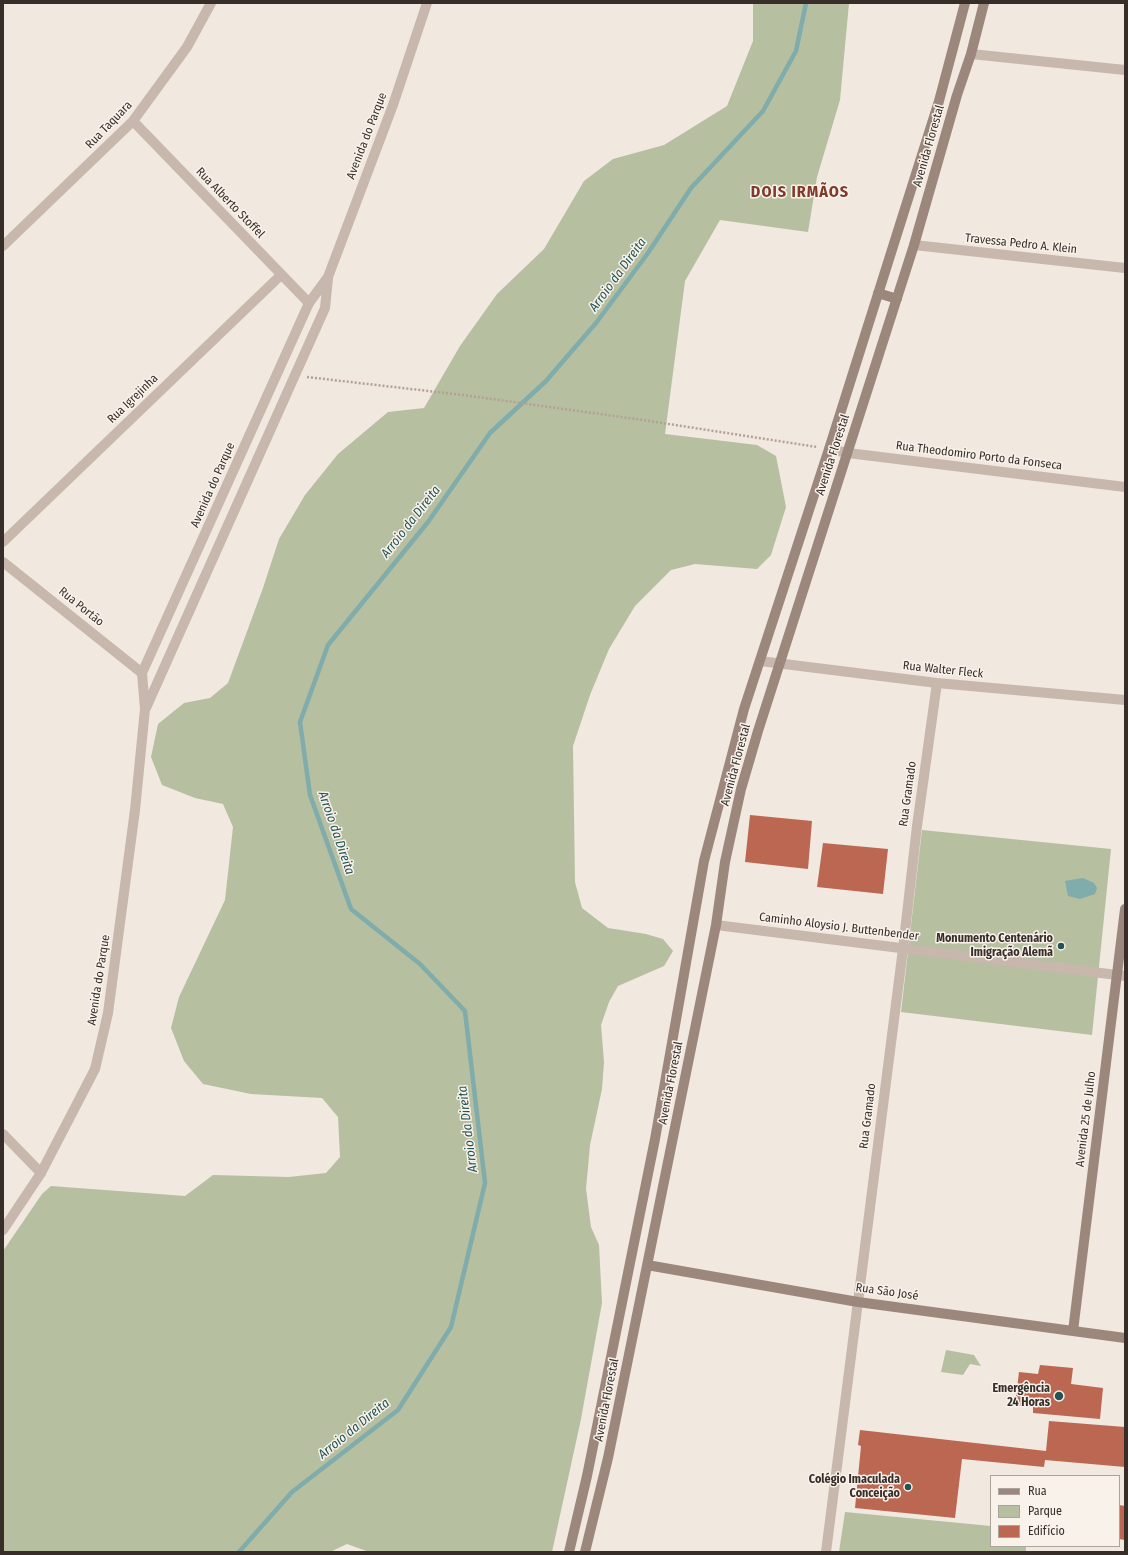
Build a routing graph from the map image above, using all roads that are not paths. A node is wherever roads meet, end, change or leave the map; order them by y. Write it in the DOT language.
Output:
graph roads {
  1 [pos="211,3"];
  2 [pos="427,3"];
  3 [pos="965,3"];
  4 [pos="984,3"];
  5 [pos="971,54"];
  6 [pos="1125,70"];
  7 [pos="133,122"];
  8 [pos="914,245"];
  9 [pos="3,246"];
  10 [pos="1125,268"];
  11 [pos="281,275"];
  12 [pos="328,277"];
  13 [pos="878,294"];
  14 [pos="897,299"];
  15 [pos="309,303"];
  16 [pos="829,450"];
  17 [pos="848,453"];
  18 [pos="1125,487"];
  19 [pos="3,542"];
  20 [pos="3,562"];
  21 [pos="760,661"];
  22 [pos="780,664"];
  23 [pos="142,673"];
  24 [pos="937,683"];
  25 [pos="1125,700"];
  26 [pos="145,709"];
  27 [pos="1125,909"];
  28 [pos="716,925"];
  29 [pos="903,949"];
  30 [pos="1121,976"];
  31 [pos="3,1134"];
  32 [pos="41,1173"];
  33 [pos="3,1230"];
  34 [pos="647,1265"];
  35 [pos="858,1302"];
  36 [pos="1073,1331"];
  37 [pos="1125,1338"];
  38 [pos="568,1552"];
  39 [pos="585,1552"];
  40 [pos="826,1552"];
  1 -- 7 [label="street, Rua Taquara"];
  2 -- 12 [label="street, Avenida do Parque"];
  3 -- 13 [label="main road, Avenida Florestal"];
  4 -- 5 [label="main road, Avenida Florestal"];
  5 -- 6 [label="street"];
  5 -- 8 [label="main road, Avenida Florestal"];
  7 -- 9 [label="street, Rua Taquara"];
  7 -- 11 [label="street, Rua Alberto Stoffel"];
  8 -- 10 [label="street, Travessa Pedro A. Klein"];
  8 -- 14 [label="main road, Avenida Florestal"];
  11 -- 15 [label="street, Rua Alberto Stoffel"];
  11 -- 19 [label="street, Rua Igrejinha"];
  12 -- 15 [label="street, Avenida do Parque"];
  12 -- 26 [label="street, Avenida do Parque"];
  13 -- 14 [label="main road"];
  13 -- 16 [label="main road, Avenida Florestal"];
  14 -- 17 [label="main road, Avenida Florestal"];
  15 -- 23 [label="street, Avenida do Parque"];
  16 -- 17 [label="street, Rua Theodomiro Porto da Fonseca"];
  16 -- 21 [label="main road, Avenida Florestal"];
  17 -- 18 [label="street, Rua Theodomiro Porto da Fonseca"];
  17 -- 22 [label="main road, Avenida Florestal"];
  20 -- 23 [label="street, Rua Portão"];
  21 -- 22 [label="street, Rua Walter Fleck"];
  21 -- 38 [label="main road, Avenida Florestal"];
  22 -- 24 [label="street, Rua Walter Fleck"];
  22 -- 28 [label="main road, Avenida Florestal"];
  23 -- 26 [label="street, Avenida do Parque"];
  24 -- 25 [label="street, Rua Walter Fleck"];
  24 -- 29 [label="street, Rua Gramado"];
  26 -- 32 [label="street, Avenida do Parque"];
  27 -- 30 [label="main road, Avenida 25 de Julho"];
  28 -- 29 [label="street, Caminho Aloysio J. Buttenbender"];
  28 -- 34 [label="main road, Avenida Florestal"];
  29 -- 30 [label="street, Caminho Aloysio J. Buttenbender"];
  29 -- 35 [label="street, Rua Gramado"];
  30 -- 36 [label="main road, Avenida 25 de Julho"];
  31 -- 32 [label="street"];
  32 -- 33 [label="street, Avenida do Parque"];
  34 -- 35 [label="main road, Rua São José"];
  34 -- 39 [label="main road, Avenida Florestal"];
  35 -- 36 [label="main road, Rua São José"];
  35 -- 40 [label="street, Rua Gramado"];
  36 -- 37 [label="main road, Rua São José"];
}
